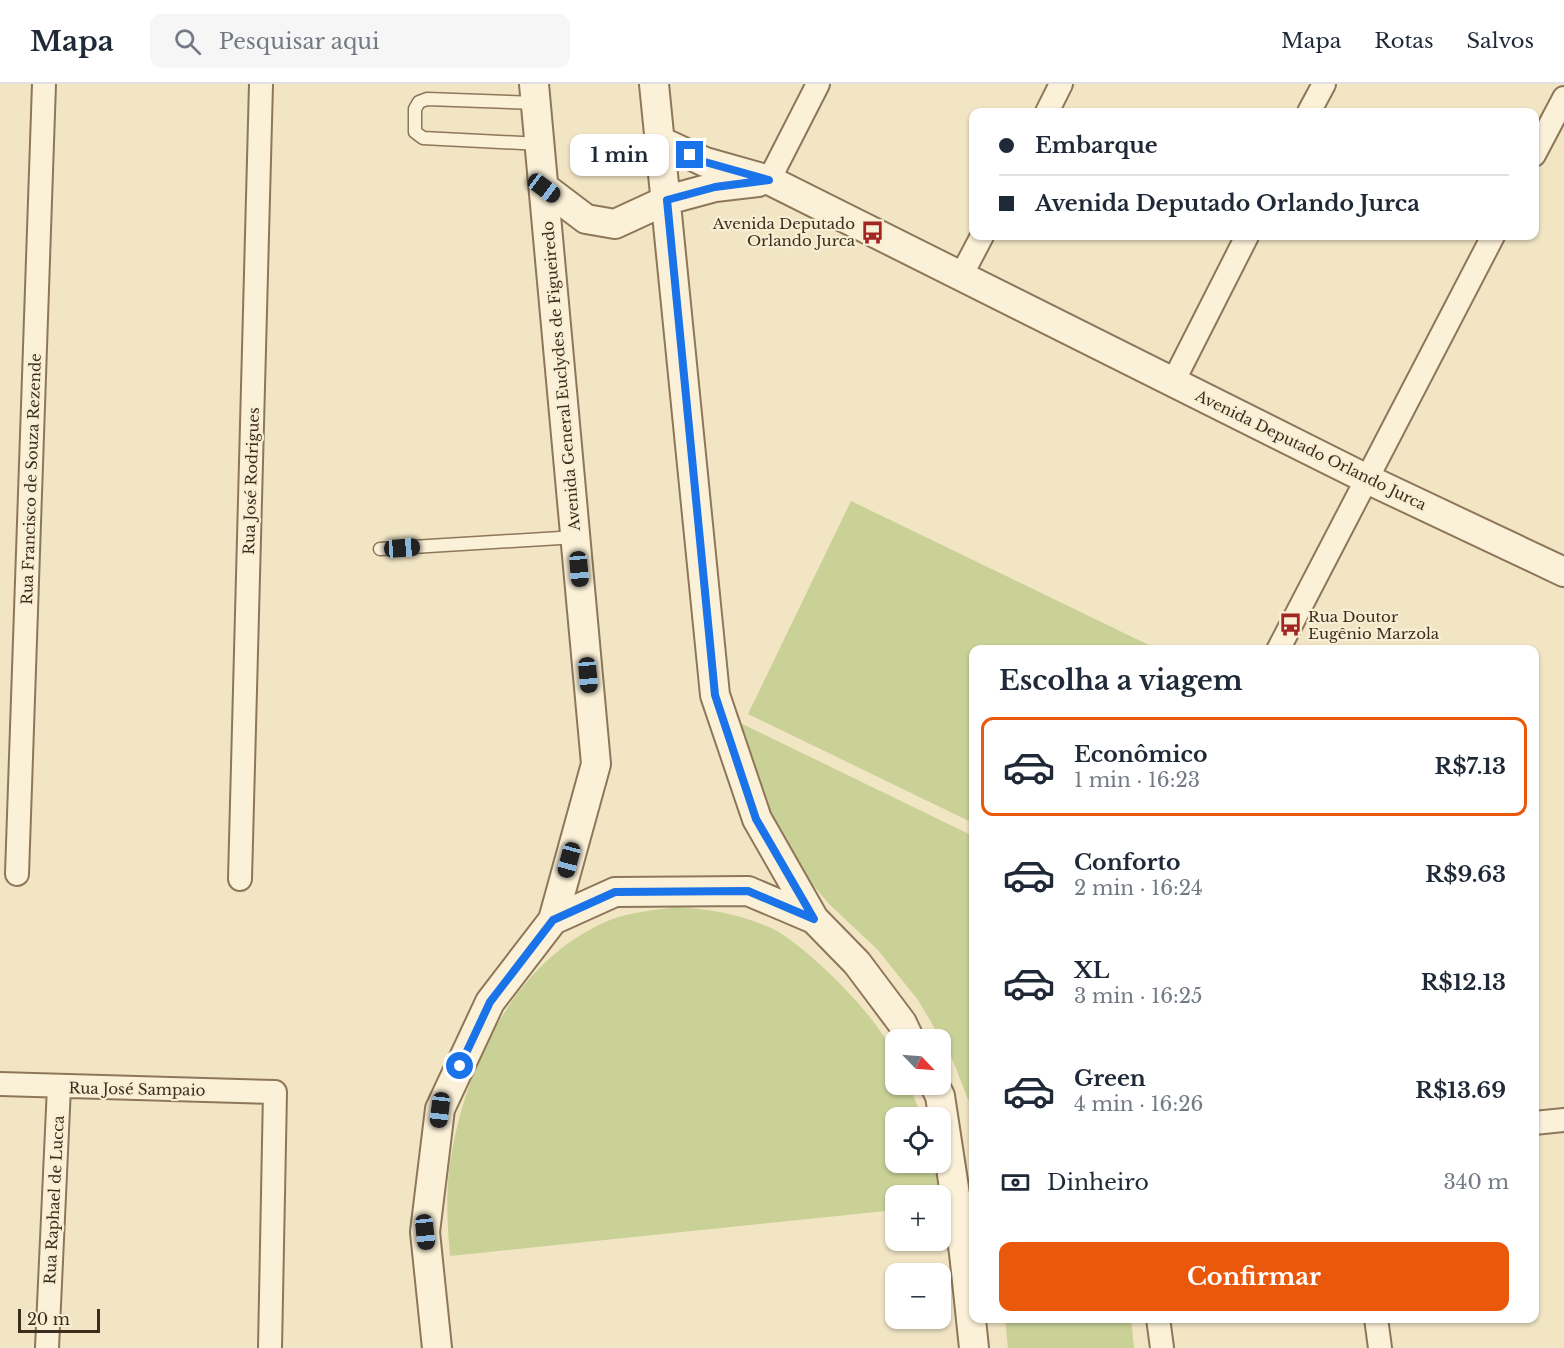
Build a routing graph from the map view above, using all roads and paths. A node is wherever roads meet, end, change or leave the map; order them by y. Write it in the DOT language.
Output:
graph roads {
  1 [pos="44,84"];
  2 [pos="261,84"];
  3 [pos="654,84"];
  4 [pos="818,84"];
  5 [pos="1061,84"];
  6 [pos="1324,84"];
  7 [pos="535,93"];
  8 [pos="1564,98"];
  9 [pos="1049,108"];
  10 [pos="1311,108"];
  11 [pos="660,141"];
  12 [pos="540,144"];
  13 [pos="1539,146"];
  14 [pos="769,180"];
  15 [pos="544,188"];
  16 [pos="667,200"];
  17 [pos="980,240"];
  18 [pos="1245,240"];
  19 [pos="1491,240"];
  20 [pos="961,276"];
  21 [pos="1173,382"];
  22 [pos="1367,479"];
  23 [pos="576,537"];
  24 [pos="380,549"];
  25 [pos="1563,569"];
  26 [pos="1281,645"];
  27 [pos="17,874"];
  28 [pos="240,879"];
  29 [pos="814,919"];
  30 [pos="553,920"];
  31 [pos="905,1029"];
  32 [pos="0,1084"];
  33 [pos="59,1087"];
  34 [pos="940,1095"];
  35 [pos="1564,1120"];
  36 [pos="1539,1123"];
  37 [pos="969,1300"];
  38 [pos="971,1323"];
  39 [pos="1159,1323"];
  40 [pos="1377,1323"];
  41 [pos="47,1348"];
  42 [pos="270,1348"];
  43 [pos="437,1348"];
  44 [pos="974,1348"];
  45 [pos="1162,1348"];
  46 [pos="1380,1348"];
  1 -- 27 [label="street, Rua Francisco de Souza Rezende"];
  2 -- 28 [label="street, Rua José Rodrigues"];
  3 -- 11 [label="street"];
  4 -- 14 [label="street"];
  5 -- 9 [label="street"];
  6 -- 10 [label="street"];
  7 -- 12 [label="street, Avenida General Euclydes de Figueiredo"];
  7 -- 12 [label="lane"];
  8 -- 13 [label="street"];
  11 -- 14 [label="street, Avenida Deputado Orlando Jurca"];
  11 -- 16 [label="street"];
  12 -- 15 [label="street, Avenida General Euclydes de Figueiredo"];
  14 -- 16 [label="street"];
  14 -- 20 [label="street, Avenida Deputado Orlando Jurca"];
  15 -- 16 [label="street"];
  15 -- 23 [label="street, Avenida General Euclydes de Figueiredo"];
  16 -- 29 [label="street"];
  17 -- 20 [label="street"];
  18 -- 21 [label="street"];
  19 -- 22 [label="street"];
  20 -- 21 [label="street, Avenida Deputado Orlando Jurca"];
  21 -- 22 [label="street, Avenida Deputado Orlando Jurca"];
  22 -- 25 [label="street, Avenida Deputado Orlando Jurca"];
  22 -- 26 [label="street"];
  23 -- 24 [label="lane"];
  23 -- 30 [label="street, Avenida General Euclydes de Figueiredo"];
  29 -- 30 [label="street"];
  29 -- 31 [label="street"];
  30 -- 43 [label="street, Avenida General Euclydes de Figueiredo"];
  32 -- 33 [label="street, Rua José Sampaio"];
  33 -- 41 [label="street, Rua Raphael de Lucca"];
  33 -- 42 [label="street, Rua José Sampaio"];
  34 -- 37 [label="street"];
  35 -- 36 [label="street"];
  38 -- 44 [label="street"];
  39 -- 45 [label="street"];
  40 -- 46 [label="street"];
}
